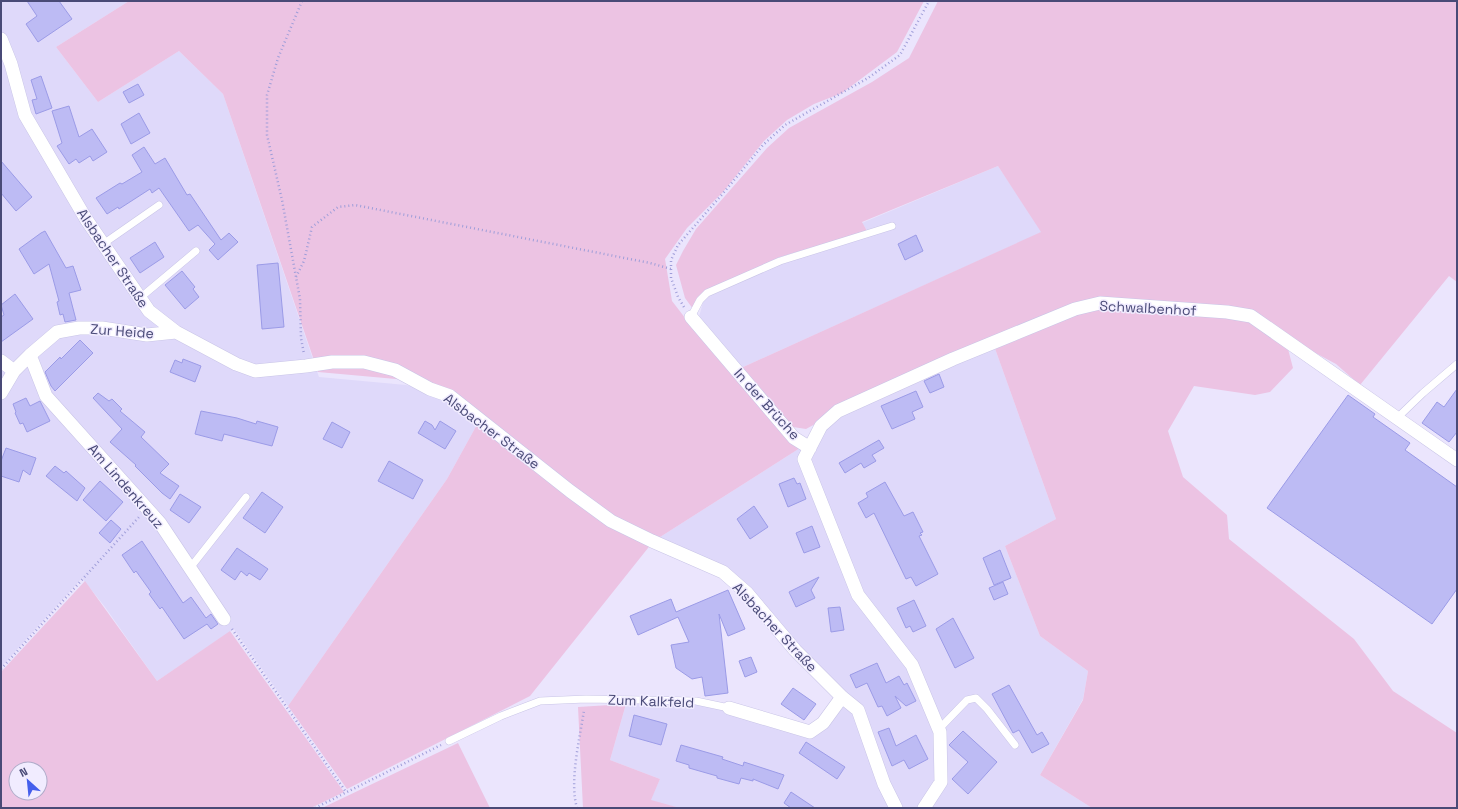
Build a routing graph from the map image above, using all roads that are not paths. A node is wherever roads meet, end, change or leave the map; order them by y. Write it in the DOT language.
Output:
graph roads {
  1 [pos="1,40"];
  2 [pos="159,205"];
  3 [pos="892,226"];
  4 [pos="103,244"];
  5 [pos="196,251"];
  6 [pos="140,298"];
  7 [pos="691,317"];
  8 [pos="176,332"];
  9 [pos="30,355"];
  10 [pos="1,361"];
  11 [pos="1457,364"];
  12 [pos="14,371"];
  13 [pos="1,393"];
  14 [pos="1396,419"];
  15 [pos="810,448"];
  16 [pos="1457,460"];
  17 [pos="246,497"];
  18 [pos="190,568"];
  19 [pos="224,619"];
  20 [pos="842,697"];
  21 [pos="729,708"];
  22 [pos="938,729"];
  23 [pos="448,741"];
  24 [pos="1015,746"];
  25 [pos="896,808"];
  26 [pos="924,808"];
  1 -- 4 [label="street, Alsbacher Straße"];
  2 -- 4 [label="lane"];
  3 -- 7 [label="lane"];
  4 -- 6 [label="street, Alsbacher Straße"];
  5 -- 6 [label="lane"];
  6 -- 8 [label="street, Alsbacher Straße"];
  7 -- 15 [label="street, In der Brüche"];
  8 -- 9 [label="street, Zur Heide"];
  8 -- 20 [label="street, Alsbacher Straße"];
  9 -- 12 [label="street, Zur Heide"];
  9 -- 18 [label="street, Am Lindenkreuz"];
  10 -- 12 [label="street"];
  11 -- 14 [label="lane"];
  12 -- 13 [label="street, Zur Heide"];
  14 -- 15 [label="street, Schwalbenhof"];
  14 -- 16 [label="street, Schwalbenhof"];
  15 -- 22 [label="street, In der Brüche"];
  17 -- 18 [label="lane"];
  18 -- 19 [label="street, Am Lindenkreuz"];
  20 -- 21 [label="street, Zum Kalkfeld"];
  20 -- 25 [label="street, Alsbacher Straße"];
  21 -- 23 [label="lane, Zum Kalkfeld"];
  22 -- 24 [label="lane"];
  22 -- 26 [label="street, In der Brüche"];
}
